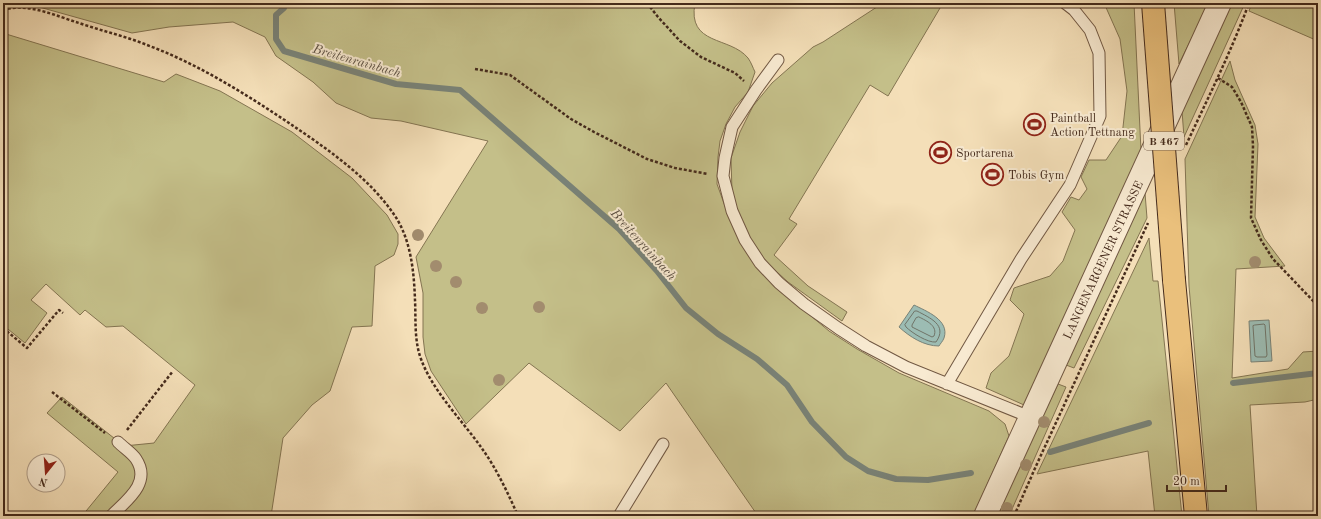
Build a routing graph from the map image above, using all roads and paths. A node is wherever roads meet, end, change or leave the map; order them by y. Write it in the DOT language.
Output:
graph roads {
  1 [pos="647,3"];
  2 [pos="1065,3"];
  3 [pos="1153,3"];
  4 [pos="1220,3"];
  5 [pos="1249,3"];
  6 [pos="3,10"];
  7 [pos="778,60"];
  8 [pos="476,68"];
  9 [pos="1218,78"];
  10 [pos="756,90"];
  11 [pos="1184,148"];
  12 [pos="723,176"];
  13 [pos="1150,218"];
  14 [pos="1318,306"];
  15 [pos="63,313"];
  16 [pos="3,328"];
  17 [pos="172,371"];
  18 [pos="947,384"];
  19 [pos="52,392"];
  20 [pos="1030,417"];
  21 [pos="98,429"];
  22 [pos="118,442"];
  23 [pos="663,444"];
  24 [pos="111,516"];
  25 [pos="518,516"];
  26 [pos="619,516"];
  27 [pos="985,516"];
  28 [pos="1014,516"];
  29 [pos="1196,516"];
  1 -- 10 [label="path"];
  2 -- 18 [label="lane"];
  3 -- 29 [label="main road, B 467, bridge"];
  4 -- 20 [label="street, LANGENARGENER STRASSE"];
  5 -- 9 [label="path"];
  6 -- 25 [label="path"];
  7 -- 10 [label="lane"];
  8 -- 12 [label="path"];
  9 -- 11 [label="path"];
  9 -- 14 [label="path"];
  10 -- 12 [label="lane"];
  12 -- 18 [label="lane"];
  13 -- 28 [label="path"];
  15 -- 16 [label="path"];
  17 -- 22 [label="path"];
  18 -- 20 [label="lane"];
  19 -- 21 [label="path"];
  20 -- 27 [label="street, LANGENARGENER STRASSE"];
  22 -- 24 [label="lane"];
  23 -- 26 [label="lane"];
}
